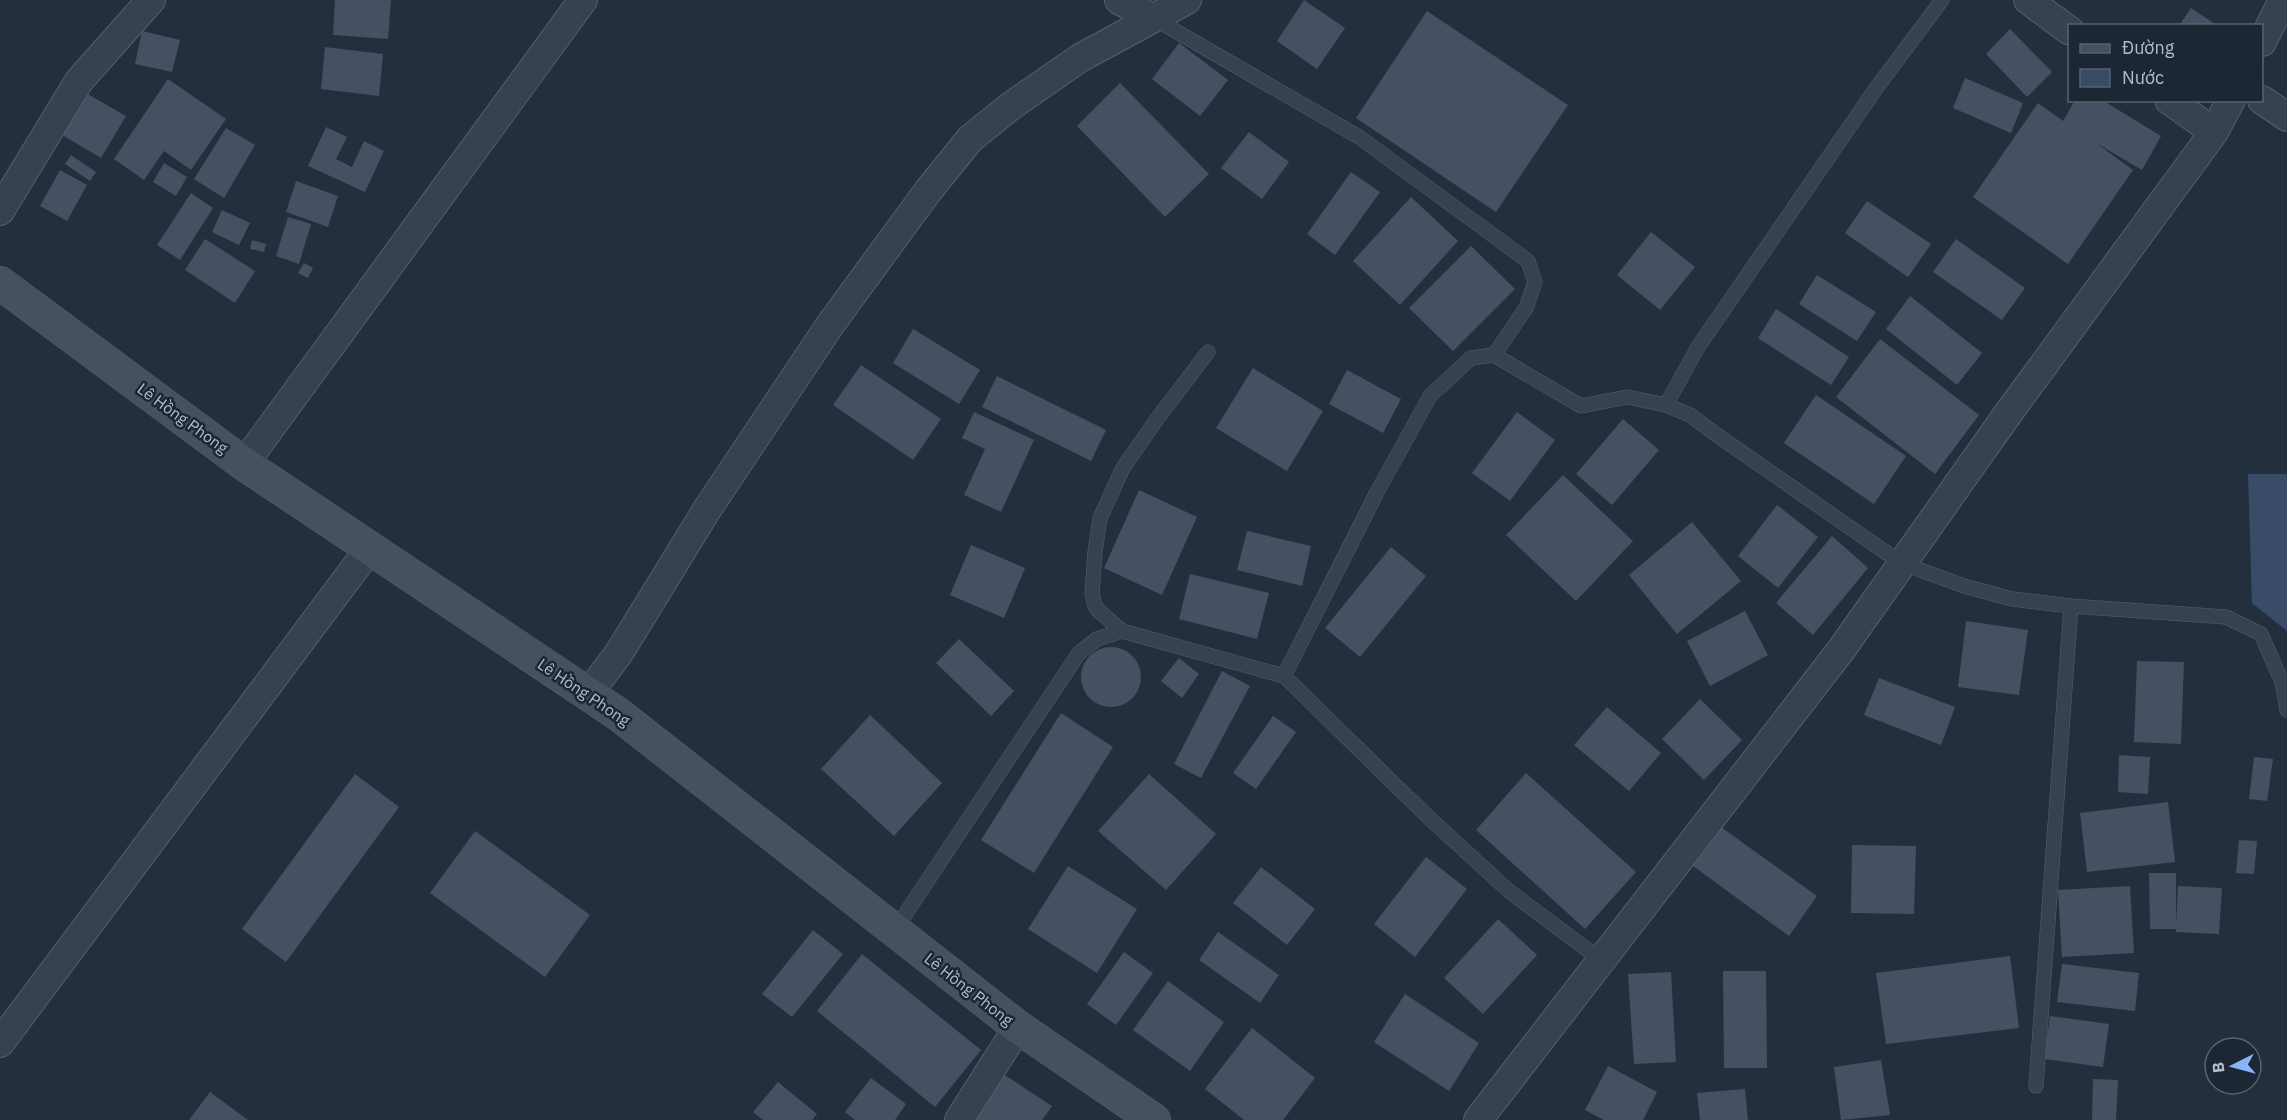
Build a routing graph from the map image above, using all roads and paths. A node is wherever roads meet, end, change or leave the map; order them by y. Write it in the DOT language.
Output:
graph roads {
  1 [pos="151,0"];
  2 [pos="583,0"];
  3 [pos="1119,0"];
  4 [pos="1187,0"];
  5 [pos="1942,0"];
  6 [pos="2028,0"];
  7 [pos="2283,0"];
  8 [pos="1152,18"];
  9 [pos="2068,30"];
  10 [pos="2263,40"];
  11 [pos="2263,101"];
  12 [pos="2172,102"];
  13 [pos="2230,102"];
  14 [pos="2287,117"];
  15 [pos="2214,132"];
  16 [pos="0,211"];
  17 [pos="0,283"];
  18 [pos="1208,352"];
  19 [pos="1494,355"];
  20 [pos="1666,405"];
  21 [pos="244,464"];
  22 [pos="369,548"];
  23 [pos="1902,563"];
  24 [pos="2072,606"];
  25 [pos="1122,631"];
  26 [pos="1284,676"];
  27 [pos="588,694"];
  28 [pos="2287,710"];
  29 [pos="894,931"];
  30 [pos="1601,960"];
  31 [pos="1018,1027"];
  32 [pos="0,1043"];
  33 [pos="2036,1086"];
  34 [pos="958,1120"];
  35 [pos="1154,1120"];
  36 [pos="1478,1120"];
  1 -- 16 [label="street"];
  2 -- 21 [label="street"];
  3 -- 8 [label="street"];
  4 -- 8 [label="street"];
  5 -- 20 [label="lane"];
  6 -- 9 [label="street"];
  7 -- 10 [label="street"];
  8 -- 19 [label="lane"];
  8 -- 27 [label="street"];
  11 -- 14 [label="street"];
  12 -- 15 [label="street"];
  13 -- 15 [label="street"];
  15 -- 23 [label="street"];
  17 -- 21 [label="street, Lê Hồng Phong"];
  18 -- 25 [label="lane"];
  19 -- 20 [label="lane"];
  19 -- 26 [label="lane"];
  20 -- 23 [label="lane"];
  21 -- 22 [label="street, Lê Hồng Phong"];
  22 -- 27 [label="street, Lê Hồng Phong"];
  22 -- 32 [label="street"];
  23 -- 24 [label="lane"];
  23 -- 30 [label="street"];
  24 -- 28 [label="lane"];
  24 -- 33 [label="lane"];
  25 -- 26 [label="lane"];
  25 -- 29 [label="lane"];
  26 -- 30 [label="lane"];
  27 -- 29 [label="street, Lê Hồng Phong"];
  29 -- 31 [label="street, Lê Hồng Phong"];
  30 -- 36 [label="street"];
  31 -- 34 [label="street"];
  31 -- 35 [label="street, Lê Hồng Phong"];
}
